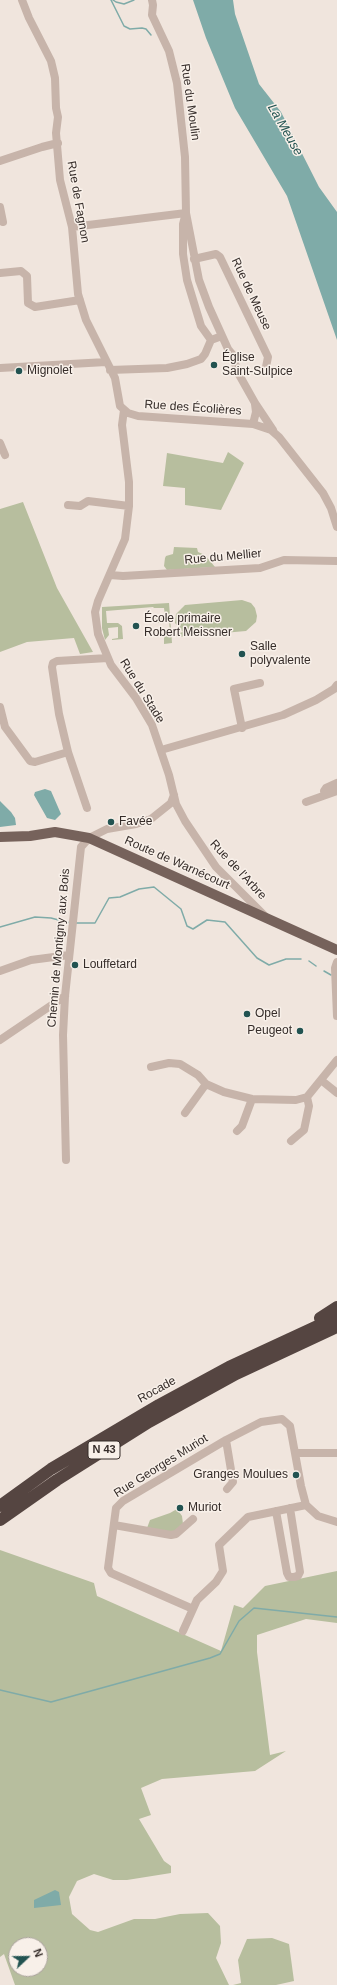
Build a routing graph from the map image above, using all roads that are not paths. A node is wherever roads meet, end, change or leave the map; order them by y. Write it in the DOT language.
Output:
graph roads {
  1 [pos="22,0"];
  2 [pos="152,0"];
  3 [pos="58,144"];
  4 [pos="0,161"];
  5 [pos="0,207"];
  6 [pos="186,213"];
  7 [pos="3,222"];
  8 [pos="72,227"];
  9 [pos="194,259"];
  10 [pos="0,273"];
  11 [pos="80,300"];
  12 [pos="222,336"];
  13 [pos="211,340"];
  14 [pos="100,351"];
  15 [pos="80,362"];
  16 [pos="106,362"];
  17 [pos="266,367"];
  18 [pos="0,368"];
  19 [pos="110,370"];
  20 [pos="255,403"];
  21 [pos="124,410"];
  22 [pos="261,412"];
  23 [pos="258,425"];
  24 [pos="276,433"];
  25 [pos="0,443"];
  26 [pos="5,455"];
  27 [pos="68,505"];
  28 [pos="129,506"];
  29 [pos="337,527"];
  30 [pos="337,561"];
  31 [pos="110,574"];
  32 [pos="108,658"];
  33 [pos="260,684"];
  34 [pos="337,685"];
  35 [pos="0,707"];
  36 [pos="242,728"];
  37 [pos="161,750"];
  38 [pos="68,752"];
  39 [pos="337,783"];
  40 [pos="337,791"];
  41 [pos="174,794"];
  42 [pos="325,795"];
  43 [pos="306,802"];
  44 [pos="87,808"];
  45 [pos="0,837"];
  46 [pos="89,838"];
  47 [pos="267,918"];
  48 [pos="337,950"];
  49 [pos="69,955"];
  50 [pos="337,962"];
  51 [pos="0,971"];
  52 [pos="65,996"];
  53 [pos="337,1016"];
  54 [pos="0,1040"];
  55 [pos="337,1060"];
  56 [pos="151,1067"];
  57 [pos="321,1080"];
  58 [pos="206,1084"];
  59 [pos="337,1093"];
  60 [pos="307,1097"];
  61 [pos="252,1099"];
  62 [pos="186,1113"];
  63 [pos="237,1131"];
  64 [pos="291,1141"];
  65 [pos="66,1160"];
  66 [pos="337,1307"];
  67 [pos="337,1317"];
  68 [pos="337,1327"];
  69 [pos="337,1332"];
  70 [pos="295,1335"];
  71 [pos="265,1360"];
  72 [pos="226,1440"];
  73 [pos="296,1452"];
  74 [pos="337,1453"];
  75 [pos="227,1489"];
  76 [pos="306,1505"];
  77 [pos="0,1506"];
  78 [pos="290,1508"];
  79 [pos="276,1511"];
  80 [pos="193,1519"];
  81 [pos="0,1520"];
  82 [pos="337,1522"];
  83 [pos="114,1525"];
  84 [pos="193,1608"];
  85 [pos="183,1631"];
  1 -- 3 [label="street, Rue de Fagnon"];
  2 -- 6 [label="street, Rue du Moulin"];
  3 -- 4 [label="street"];
  3 -- 8 [label="street, Rue de Fagnon"];
  5 -- 7 [label="street"];
  6 -- 8 [label="street"];
  6 -- 9 [label="street, Rue du Moulin"];
  6 -- 13 [label="street, Rue du Moulin"];
  8 -- 11 [label="street, Rue de Fagnon"];
  9 -- 12 [label="street, Rue du Moulin"];
  9 -- 17 [label="street, Rue de Meuse"];
  10 -- 11 [label="street"];
  11 -- 14 [label="street, Rue de Fagnon"];
  12 -- 13 [label="street"];
  12 -- 20 [label="street, Rue du Moulin"];
  13 -- 19 [label="street"];
  14 -- 15 [label="street"];
  14 -- 16 [label="street, Rue de Fagnon"];
  15 -- 16 [label="street"];
  15 -- 18 [label="street"];
  16 -- 19 [label="street, Rue du Stade"];
  19 -- 21 [label="street, Rue du Stade"];
  20 -- 22 [label="street, Rue du Moulin"];
  20 -- 23 [label="street"];
  21 -- 23 [label="street, Rue des Écolières"];
  21 -- 28 [label="street, Rue du Stade"];
  22 -- 23 [label="street"];
  22 -- 24 [label="street, Rue du Moulin"];
  23 -- 24 [label="street"];
  24 -- 29 [label="street, Rue du Moulin"];
  25 -- 26 [label="street"];
  27 -- 28 [label="street"];
  28 -- 31 [label="street, Rue du Stade"];
  30 -- 31 [label="street, Rue du Mellier"];
  31 -- 32 [label="street, Rue du Stade"];
  32 -- 37 [label="street, Rue du Stade"];
  32 -- 38 [label="street"];
  33 -- 36 [label="street"];
  34 -- 36 [label="street"];
  35 -- 38 [label="street"];
  36 -- 37 [label="street"];
  37 -- 41 [label="street, Rue du Stade"];
  38 -- 44 [label="street"];
  39 -- 42 [label="street"];
  40 -- 42 [label="street"];
  41 -- 46 [label="street"];
  41 -- 47 [label="street, Rue de l'Arbre"];
  42 -- 43 [label="street"];
  45 -- 46 [label="main road, Route de Warnécourt"];
  46 -- 47 [label="main road, Route de Warnécourt"];
  46 -- 49 [label="street, Chemin de Montigny aux Bois"];
  47 -- 48 [label="main road, Route de Warnécourt"];
  49 -- 51 [label="street"];
  49 -- 52 [label="street, Chemin de Montigny aux Bois"];
  50 -- 53 [label="street"];
  52 -- 54 [label="street"];
  52 -- 65 [label="street, Chemin de Montigny aux Bois"];
  55 -- 57 [label="street"];
  56 -- 58 [label="street"];
  57 -- 59 [label="street"];
  57 -- 60 [label="street"];
  58 -- 61 [label="street"];
  58 -- 62 [label="street"];
  60 -- 61 [label="street"];
  60 -- 64 [label="street"];
  61 -- 63 [label="street"];
  66 -- 70 [label="highway"];
  67 -- 70 [label="highway, Rocade / N 43"];
  68 -- 71 [label="highway, N 43"];
  69 -- 71 [label="highway"];
  70 -- 77 [label="highway, Rocade / N 43"];
  71 -- 81 [label="highway, N 43"];
  72 -- 73 [label="street, Rue Georges Muriot"];
  72 -- 75 [label="street"];
  72 -- 83 [label="street, Rue Georges Muriot"];
  73 -- 74 [label="street"];
  73 -- 76 [label="street, Rue Georges Muriot"];
  76 -- 78 [label="street"];
  76 -- 82 [label="street"];
  78 -- 79 [label="street"];
  78 -- 79 [label="street"];
  79 -- 84 [label="street"];
  80 -- 83 [label="street"];
  83 -- 84 [label="street, Rue Georges Muriot"];
  84 -- 85 [label="street"];
}
